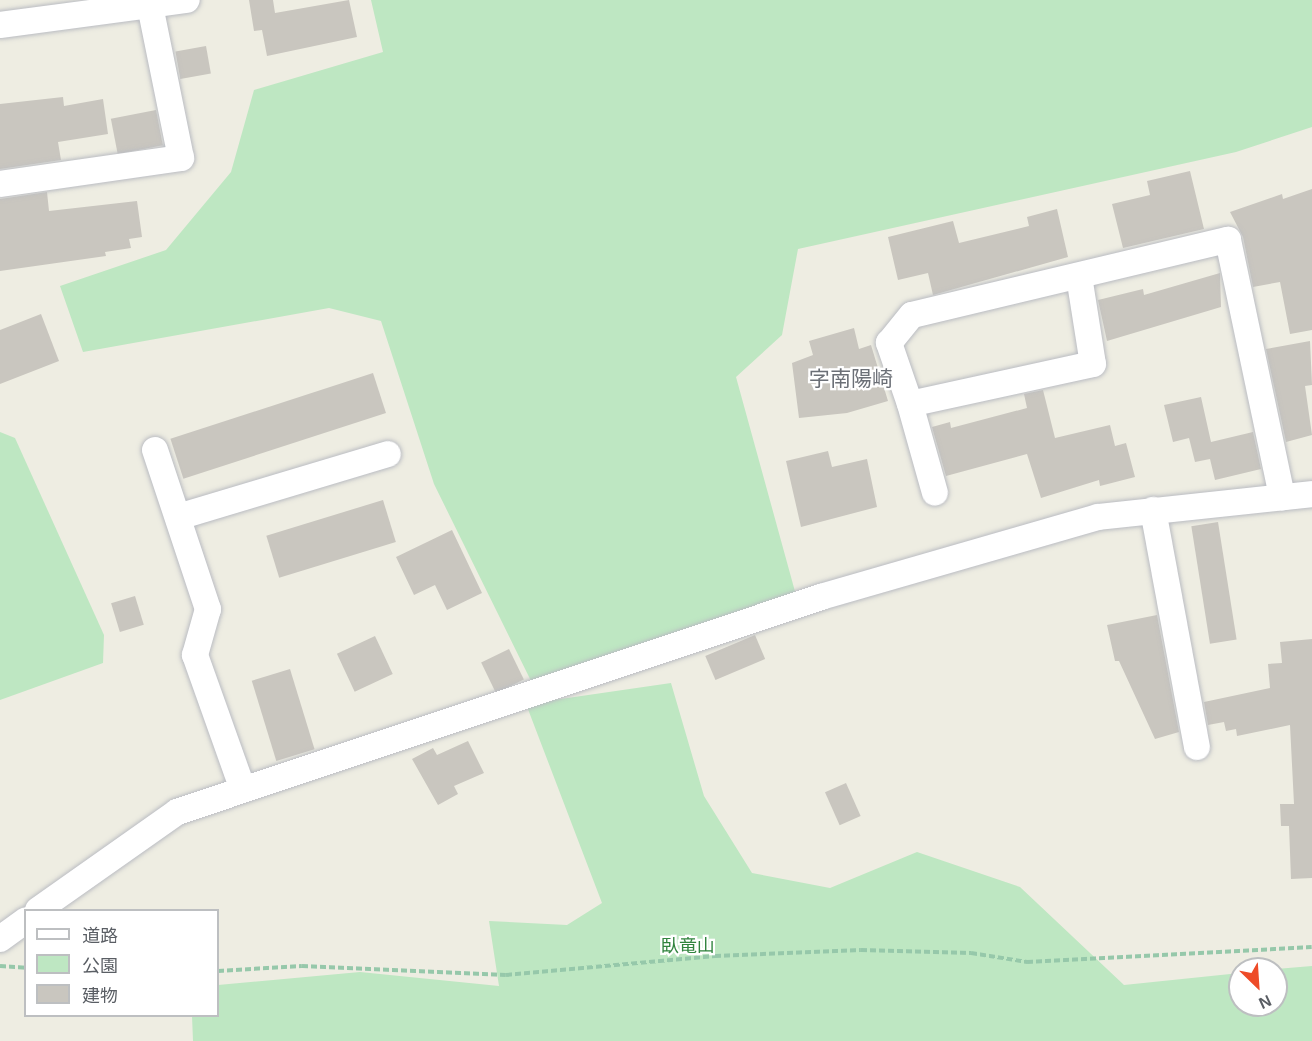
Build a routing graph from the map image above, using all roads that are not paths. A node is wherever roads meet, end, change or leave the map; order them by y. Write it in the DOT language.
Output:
graph roads {
  1 [pos="187,0"];
  2 [pos="149,3"];
  3 [pos="0,25"];
  4 [pos="0,184"];
  5 [pos="1079,276"];
  6 [pos="910,404"];
  7 [pos="155,450"];
  8 [pos="388,454"];
  9 [pos="935,493"];
  10 [pos="1312,494"];
  11 [pos="1282,496"];
  12 [pos="1153,510"];
  13 [pos="178,517"];
  14 [pos="1197,747"];
  15 [pos="242,787"];
  16 [pos="39,909"];
  17 [pos="24,921"];
  18 [pos="0,939"];
  1 -- 2 [label="street"];
  2 -- 3 [label="street"];
  2 -- 4 [label="street"];
  5 -- 6 [label="street"];
  5 -- 6 [label="street"];
  5 -- 11 [label="street"];
  6 -- 9 [label="street"];
  7 -- 13 [label="street"];
  8 -- 13 [label="street"];
  10 -- 11 [label="street"];
  11 -- 12 [label="street"];
  12 -- 14 [label="street"];
  12 -- 15 [label="street"];
  13 -- 15 [label="street"];
  15 -- 16 [label="street"];
  17 -- 18 [label="street"];
}
